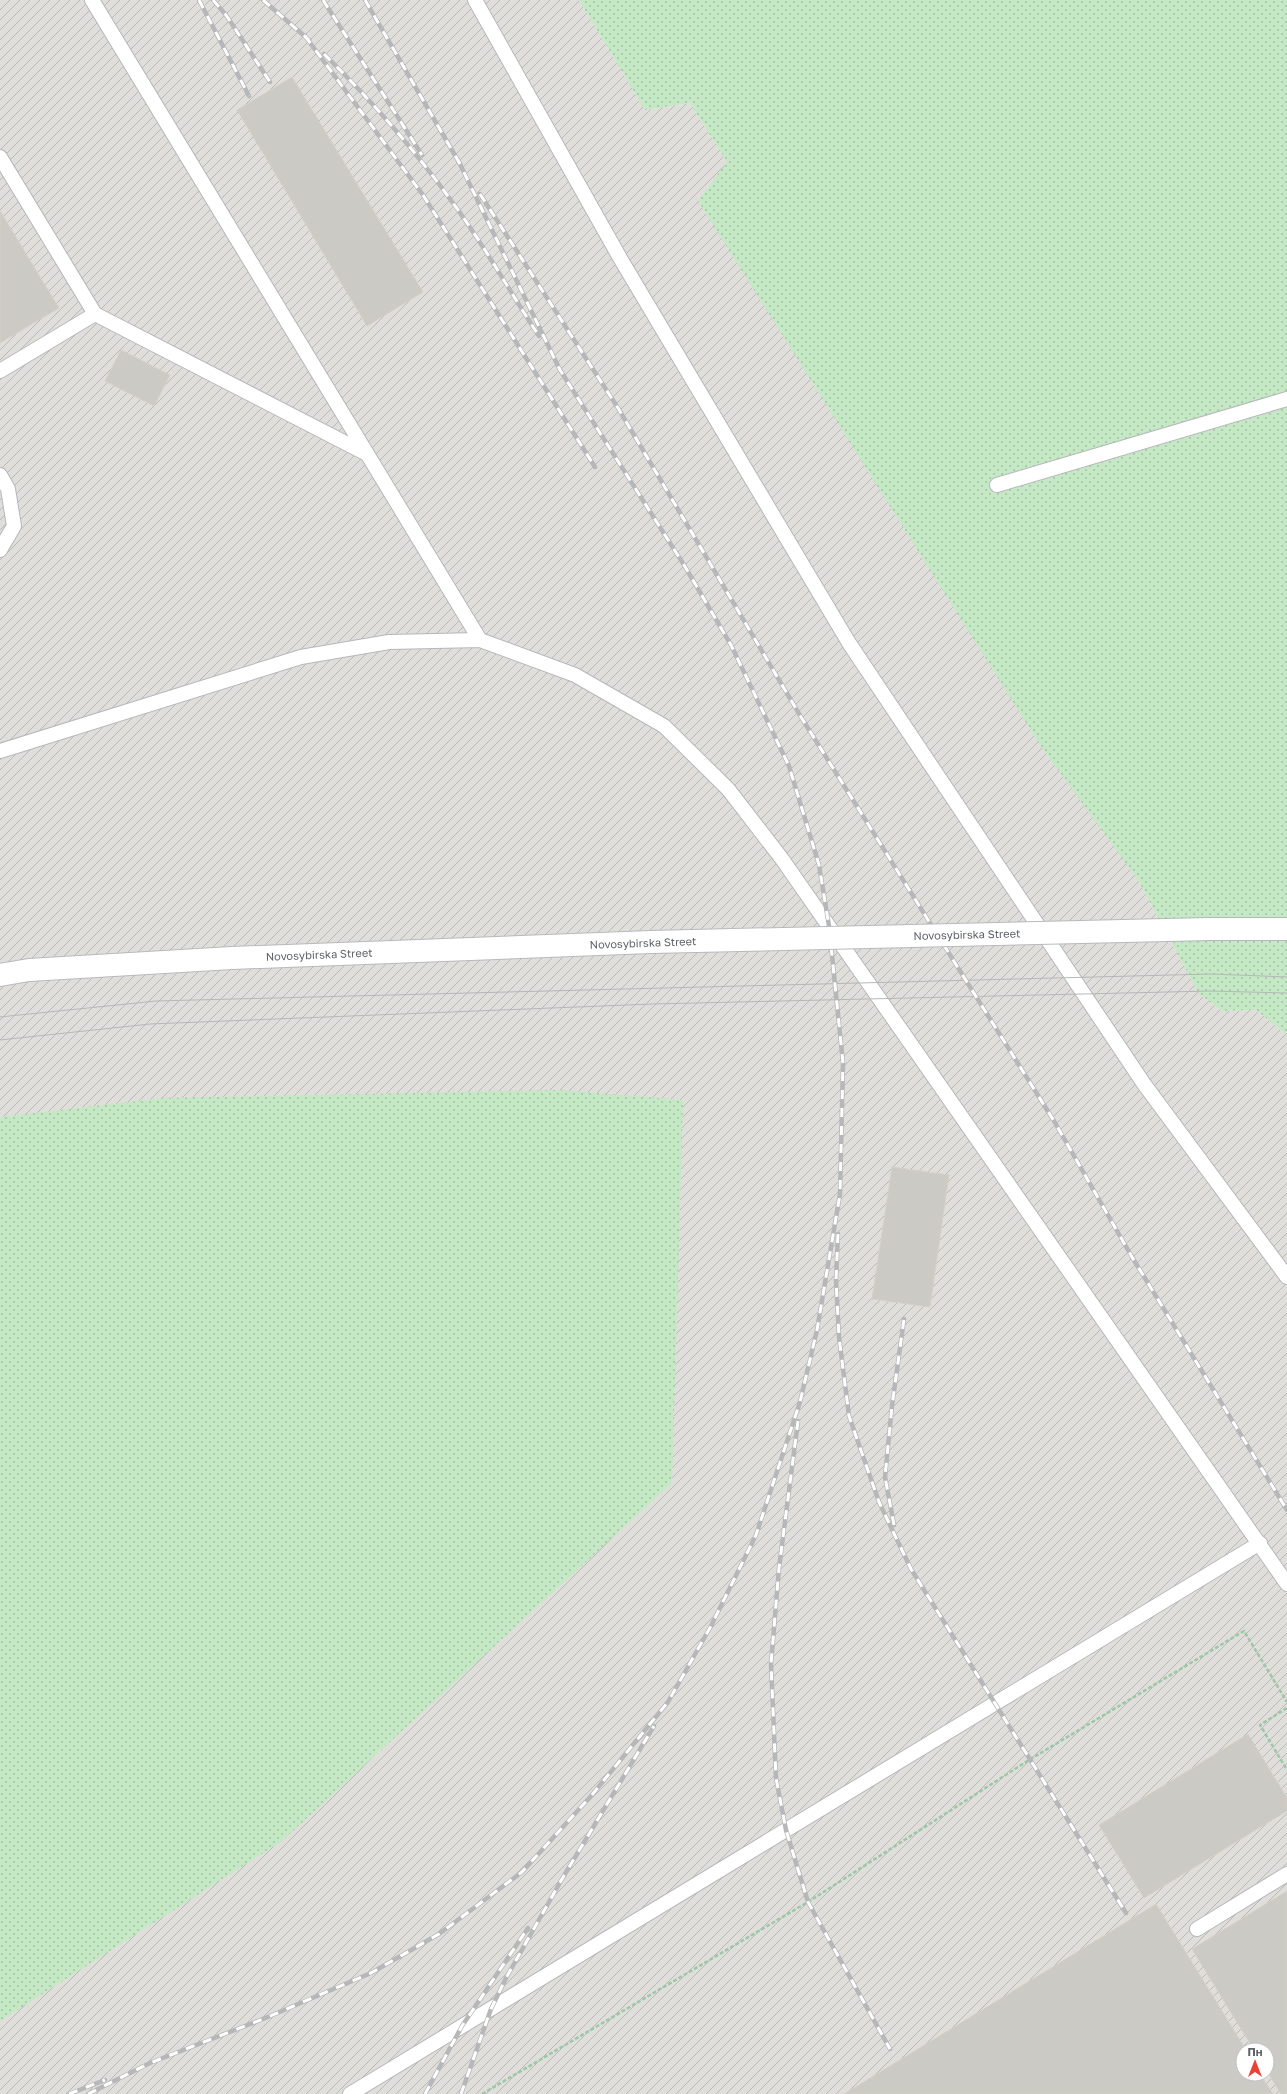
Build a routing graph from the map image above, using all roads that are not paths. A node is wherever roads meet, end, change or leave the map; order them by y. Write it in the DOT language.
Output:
graph roads {
  1 [pos="92,0"];
  2 [pos="475,0"];
  3 [pos="0,157"];
  4 [pos="95,314"];
  5 [pos="0,371"];
  6 [pos="1287,399"];
  7 [pos="368,454"];
  8 [pos="0,475"];
  9 [pos="997,485"];
  10 [pos="0,550"];
  11 [pos="480,640"];
  12 [pos="0,751"];
  13 [pos="1287,929"];
  14 [pos="0,975"];
  15 [pos="1287,1277"];
  16 [pos="1260,1543"];
  17 [pos="1287,1584"];
  18 [pos="1287,1874"];
  19 [pos="1197,1929"];
  20 [pos="350,2094"];
  1 -- 7 [label="lane"];
  2 -- 15 [label="lane"];
  3 -- 4 [label="lane"];
  4 -- 5 [label="lane"];
  4 -- 7 [label="lane"];
  6 -- 9 [label="lane"];
  7 -- 11 [label="lane"];
  8 -- 10 [label="lane"];
  11 -- 12 [label="lane"];
  11 -- 16 [label="lane"];
  13 -- 14 [label="main road, Novosybirska Street, bridge"];
  16 -- 17 [label="lane"];
  16 -- 20 [label="lane"];
  18 -- 19 [label="lane"];
}
